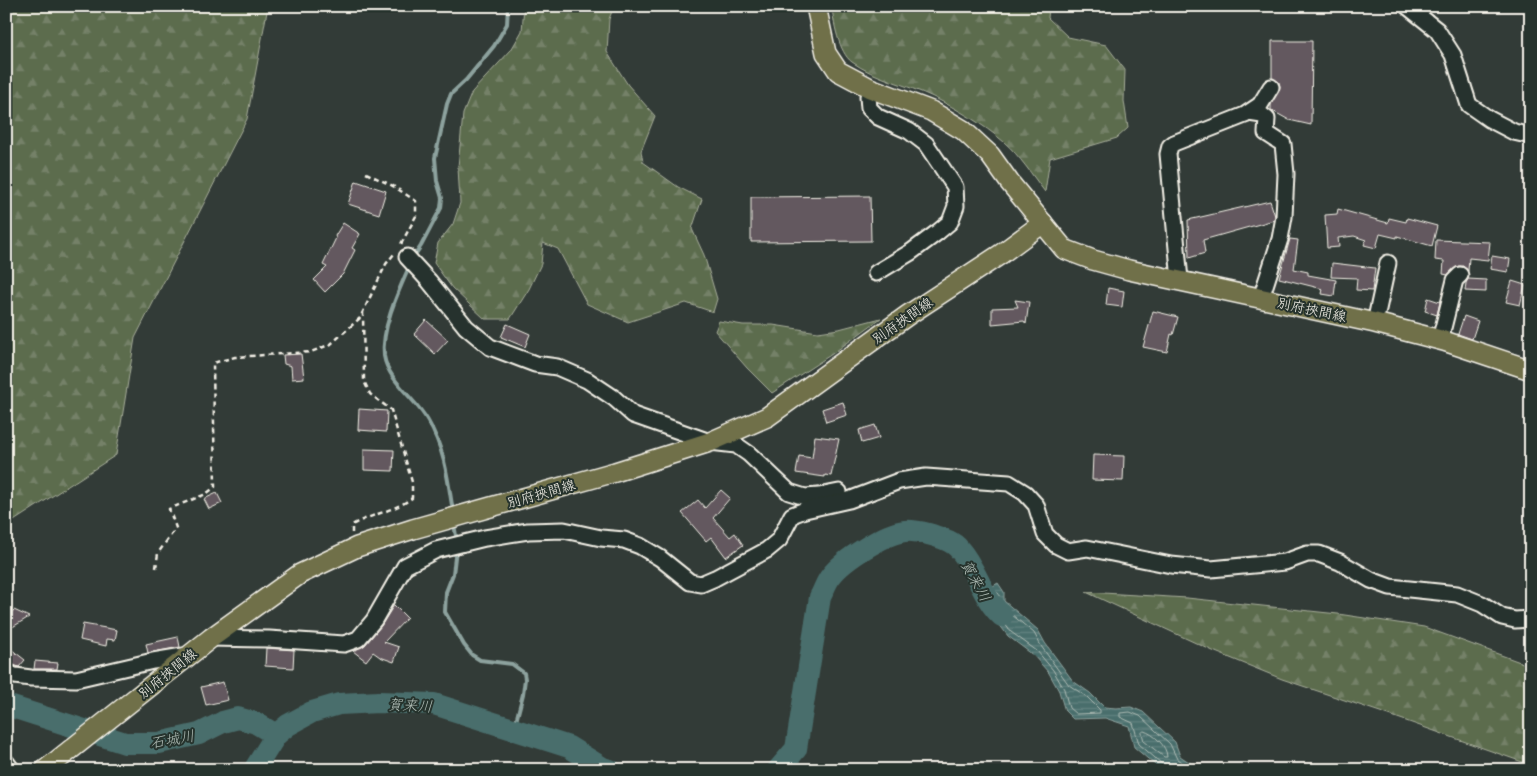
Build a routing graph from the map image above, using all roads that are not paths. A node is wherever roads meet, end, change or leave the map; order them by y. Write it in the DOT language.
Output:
graph roads {
  1 [pos="816,6"];
  2 [pos="1407,6"];
  3 [pos="1270,87"];
  4 [pos="870,88"];
  5 [pos="1249,113"];
  6 [pos="1531,136"];
  7 [pos="1043,224"];
  8 [pos="407,257"];
  9 [pos="1388,263"];
  10 [pos="876,273"];
  11 [pos="1460,275"];
  12 [pos="1180,280"];
  13 [pos="1261,298"];
  14 [pos="1375,323"];
  15 [pos="1440,340"];
  16 [pos="1531,370"];
  17 [pos="710,442"];
  18 [pos="873,489"];
  19 [pos="1531,619"];
  20 [pos="211,638"];
  21 [pos="189,656"];
  22 [pos="6,672"];
  23 [pos="45,770"];
  1 -- 4 [label="main road, 別府挾間線"];
  2 -- 6 [label="street"];
  3 -- 5 [label="street"];
  4 -- 7 [label="main road, 別府挾間線"];
  4 -- 10 [label="street"];
  5 -- 12 [label="street"];
  5 -- 13 [label="street"];
  7 -- 12 [label="main road, 別府挾間線"];
  7 -- 17 [label="main road, 別府挾間線"];
  8 -- 17 [label="street"];
  9 -- 14 [label="street"];
  11 -- 15 [label="street"];
  12 -- 13 [label="main road, 別府挾間線"];
  13 -- 14 [label="main road, 別府挾間線"];
  14 -- 15 [label="main road, 別府挾間線"];
  15 -- 16 [label="main road, 別府挾間線"];
  17 -- 18 [label="street"];
  17 -- 20 [label="main road, 別府挾間線"];
  18 -- 19 [label="street"];
  18 -- 20 [label="street"];
  20 -- 21 [label="main road, 別府挾間線"];
  21 -- 22 [label="street"];
  21 -- 23 [label="main road, 別府挾間線"];
}
